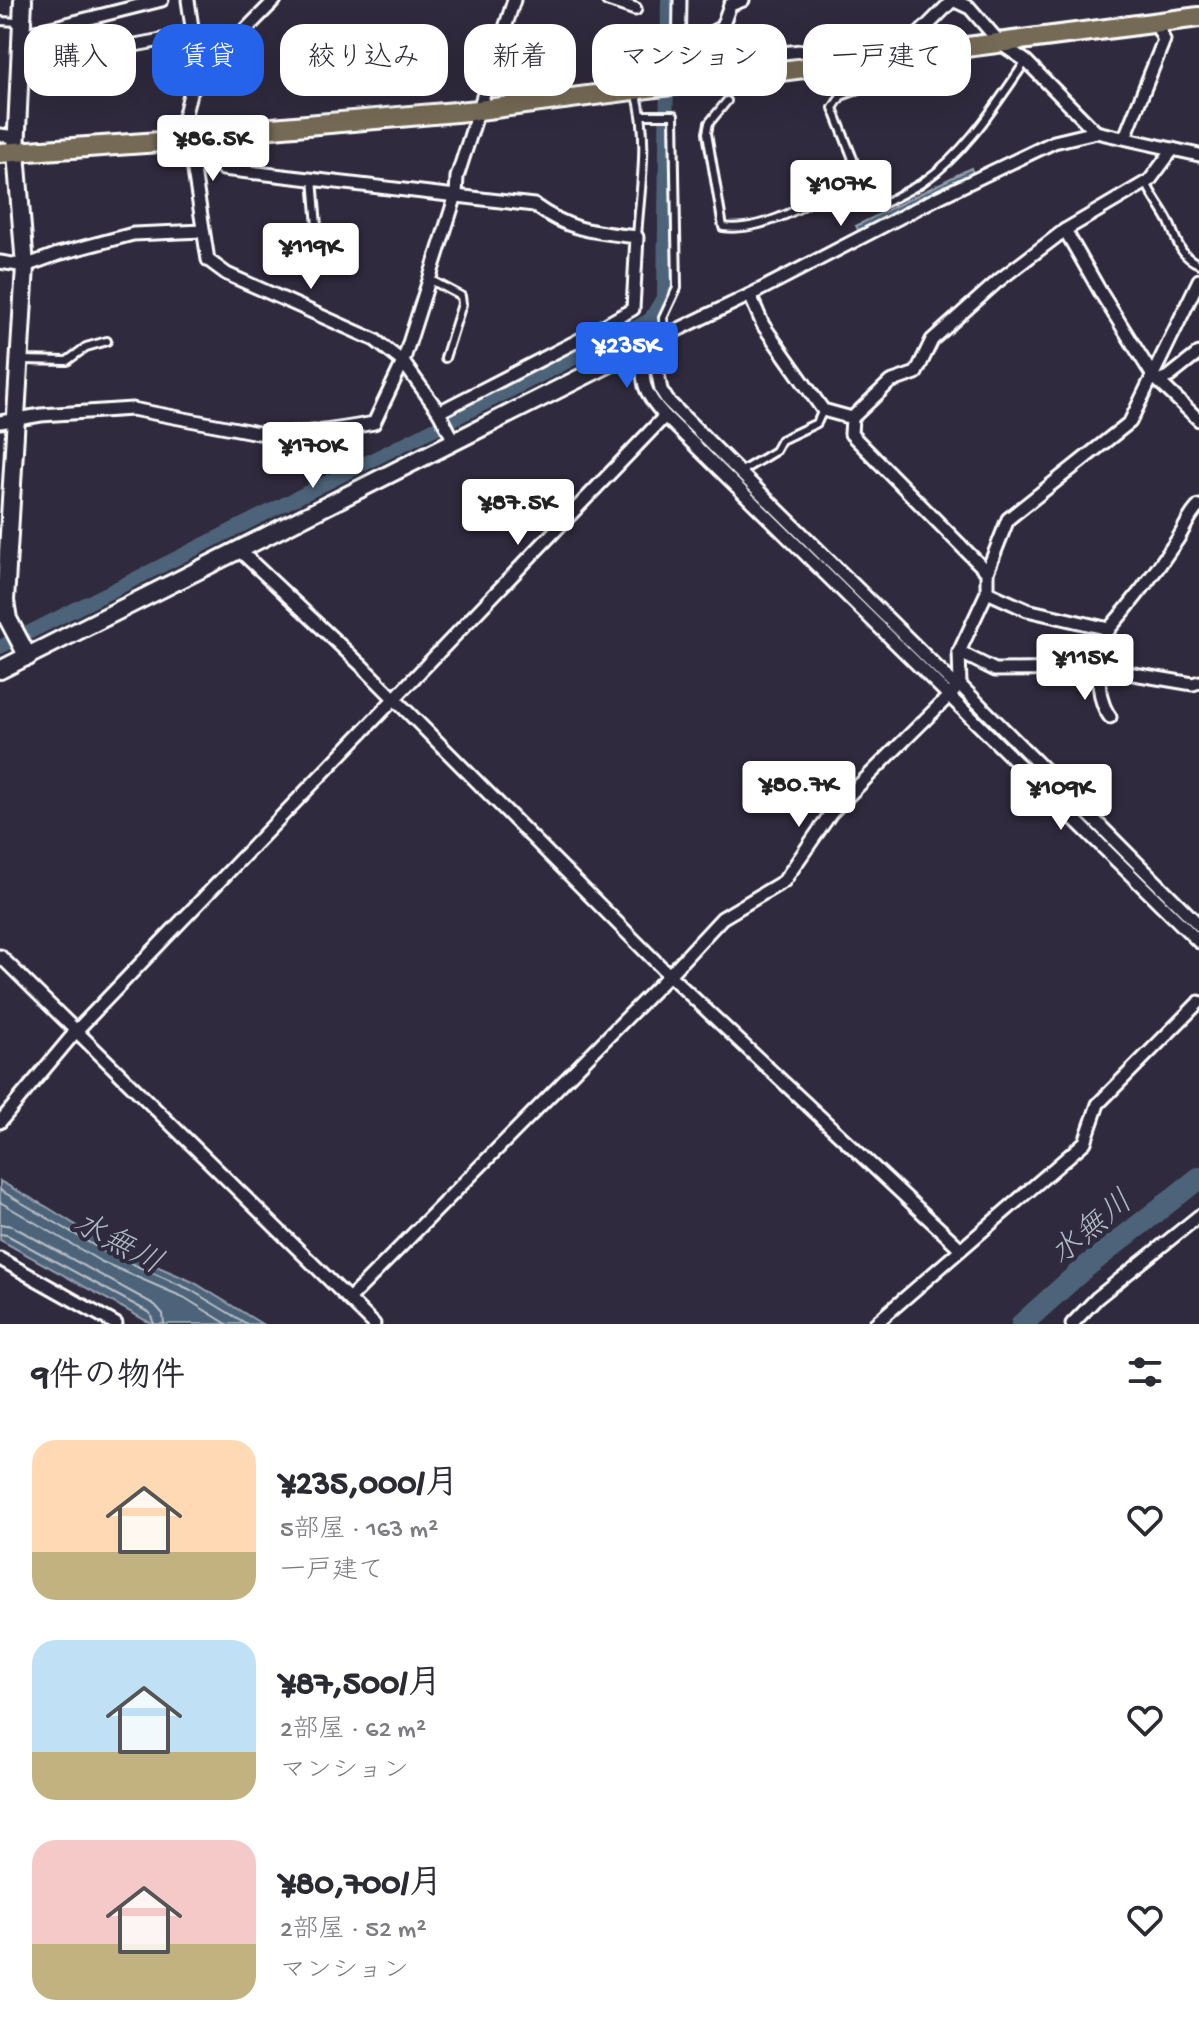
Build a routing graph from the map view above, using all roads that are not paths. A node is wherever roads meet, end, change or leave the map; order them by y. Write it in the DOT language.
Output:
graph roads {
  1 [pos="23,0"];
  2 [pos="162,0"];
  3 [pos="188,0"];
  4 [pos="275,0"];
  5 [pos="514,0"];
  6 [pos="608,0"];
  7 [pos="680,0"];
  8 [pos="743,0"];
  9 [pos="953,0"];
  10 [pos="972,4"];
  11 [pos="635,9"];
  12 [pos="1199,17"];
  13 [pos="0,21"];
  14 [pos="1155,22"];
  15 [pos="192,24"];
  16 [pos="251,24"];
  17 [pos="679,24"];
  18 [pos="723,24"];
  19 [pos="929,24"];
  20 [pos="23,29"];
  21 [pos="1001,44"];
  22 [pos="971,46"];
  23 [pos="1026,61"];
  24 [pos="592,94"];
  25 [pos="190,96"];
  26 [pos="639,96"];
  27 [pos="841,96"];
  28 [pos="727,101"];
  29 [pos="479,110"];
  30 [pos="643,115"];
  31 [pos="1096,132"];
  32 [pos="1125,137"];
  33 [pos="189,140"];
  34 [pos="8,144"];
  35 [pos="1173,149"];
  36 [pos="1199,155"];
  37 [pos="313,179"];
  38 [pos="1146,182"];
  39 [pos="456,195"];
  40 [pos="885,203"];
  41 [pos="1065,230"];
  42 [pos="203,231"];
  43 [pos="637,237"];
  44 [pos="277,247"];
  45 [pos="0,262"];
  46 [pos="1199,264"];
  47 [pos="25,266"];
  48 [pos="429,279"];
  49 [pos="1199,280"];
  50 [pos="750,295"];
  51 [pos="665,334"];
  52 [pos="107,341"];
  53 [pos="644,346"];
  54 [pos="1199,353"];
  55 [pos="445,358"];
  56 [pos="19,360"];
  57 [pos="403,362"];
  58 [pos="1156,378"];
  59 [pos="823,410"];
  60 [pos="439,412"];
  61 [pos="665,416"];
  62 [pos="852,418"];
  63 [pos="1199,420"];
  64 [pos="8,421"];
  65 [pos="454,441"];
  66 [pos="740,472"];
  67 [pos="731,482"];
  68 [pos="770,501"];
  69 [pos="1199,506"];
  70 [pos="761,512"];
  71 [pos="238,549"];
  72 [pos="987,572"];
  73 [pos="987,592"];
  74 [pos="3,619"];
  75 [pos="1109,629"];
  76 [pos="959,652"];
  77 [pos="28,657"];
  78 [pos="0,670"];
  79 [pos="1099,671"];
  80 [pos="1199,682"];
  81 [pos="958,686"];
  82 [pos="947,697"];
  83 [pos="394,699"];
  84 [pos="1110,717"];
  85 [pos="1199,925"];
  86 [pos="1199,942"];
  87 [pos="0,956"];
  88 [pos="669,975"];
  89 [pos="1199,1002"];
  90 [pos="77,1030"];
  91 [pos="0,1122"];
  92 [pos="1199,1216"];
  93 [pos="961,1249"];
  94 [pos="0,1259"];
  95 [pos="349,1299"];
  96 [pos="116,1324"];
  97 [pos="374,1324"];
  98 [pos="875,1324"];
  99 [pos="1072,1324"];
  1 -- 20 [label="street"];
  2 -- 20 [label="street"];
  3 -- 15 [label="street"];
  4 -- 16 [label="street"];
  5 -- 29 [label="street"];
  6 -- 11 [label="street"];
  7 -- 17 [label="street"];
  8 -- 18 [label="street"];
  9 -- 10 [label="street"];
  9 -- 19 [label="street"];
  10 -- 21 [label="street"];
  12 -- 14 [label="main road"];
  13 -- 20 [label="lane"];
  14 -- 21 [label="main road"];
  14 -- 32 [label="street"];
  20 -- 34 [label="street"];
  21 -- 22 [label="main road"];
  21 -- 23 [label="street"];
  23 -- 31 [label="street"];
  23 -- 40 [label="lane"];
  24 -- 29 [label="main road"];
  25 -- 33 [label="street"];
  26 -- 30 [label="lane"];
  27 -- 28 [label="lane"];
  29 -- 33 [label="main road"];
  29 -- 39 [label="street"];
  30 -- 43 [label="lane"];
  30 -- 51 [label="lane"];
  31 -- 32 [label="street"];
  31 -- 50 [label="street"];
  32 -- 35 [label="street"];
  33 -- 34 [label="main road"];
  33 -- 37 [label="street"];
  33 -- 42 [label="street"];
  34 -- 47 [label="street"];
  35 -- 36 [label="street"];
  35 -- 38 [label="street"];
  37 -- 39 [label="street"];
  37 -- 44 [label="lane"];
  38 -- 41 [label="street"];
  38 -- 46 [label="lane"];
  39 -- 43 [label="street"];
  39 -- 48 [label="street"];
  41 -- 58 [label="street"];
  41 -- 62 [label="street"];
  42 -- 47 [label="street"];
  42 -- 57 [label="street"];
  43 -- 60 [label="street"];
  45 -- 47 [label="street"];
  47 -- 56 [label="street"];
  48 -- 55 [label="lane"];
  48 -- 57 [label="street"];
  49 -- 58 [label="street"];
  50 -- 51 [label="street"];
  50 -- 59 [label="street"];
  51 -- 53 [label="street"];
  52 -- 56 [label="lane"];
  53 -- 61 [label="street"];
  53 -- 65 [label="street"];
  53 -- 66 [label="street"];
  54 -- 58 [label="street"];
  56 -- 64 [label="street"];
  57 -- 60 [label="street"];
  57 -- 64 [label="street"];
  58 -- 63 [label="street"];
  58 -- 72 [label="street"];
  59 -- 62 [label="street"];
  59 -- 66 [label="lane"];
  60 -- 65 [label="street"];
  61 -- 67 [label="street"];
  61 -- 83 [label="street"];
  62 -- 72 [label="street"];
  64 -- 74 [label="street"];
  65 -- 71 [label="street"];
  66 -- 67 [label="street"];
  66 -- 68 [label="street"];
  67 -- 70 [label="street"];
  68 -- 70 [label="street"];
  68 -- 81 [label="street"];
  69 -- 75 [label="street"];
  70 -- 82 [label="street"];
  71 -- 77 [label="street"];
  71 -- 83 [label="street"];
  72 -- 73 [label="street"];
  73 -- 75 [label="street"];
  73 -- 76 [label="street"];
  74 -- 77 [label="street"];
  75 -- 79 [label="street"];
  76 -- 79 [label="street"];
  76 -- 81 [label="street"];
  77 -- 78 [label="street"];
  79 -- 80 [label="street"];
  79 -- 84 [label="street"];
  81 -- 82 [label="street"];
  81 -- 85 [label="street"];
  82 -- 86 [label="street"];
  82 -- 88 [label="street"];
  83 -- 88 [label="street"];
  83 -- 90 [label="street"];
  87 -- 90 [label="street"];
  88 -- 93 [label="street"];
  88 -- 95 [label="street"];
  89 -- 93 [label="street"];
  90 -- 91 [label="street"];
  90 -- 95 [label="street"];
  92 -- 99 [label="street"];
  93 -- 98 [label="street"];
  94 -- 96 [label="street"];
  95 -- 97 [label="street"];
}
